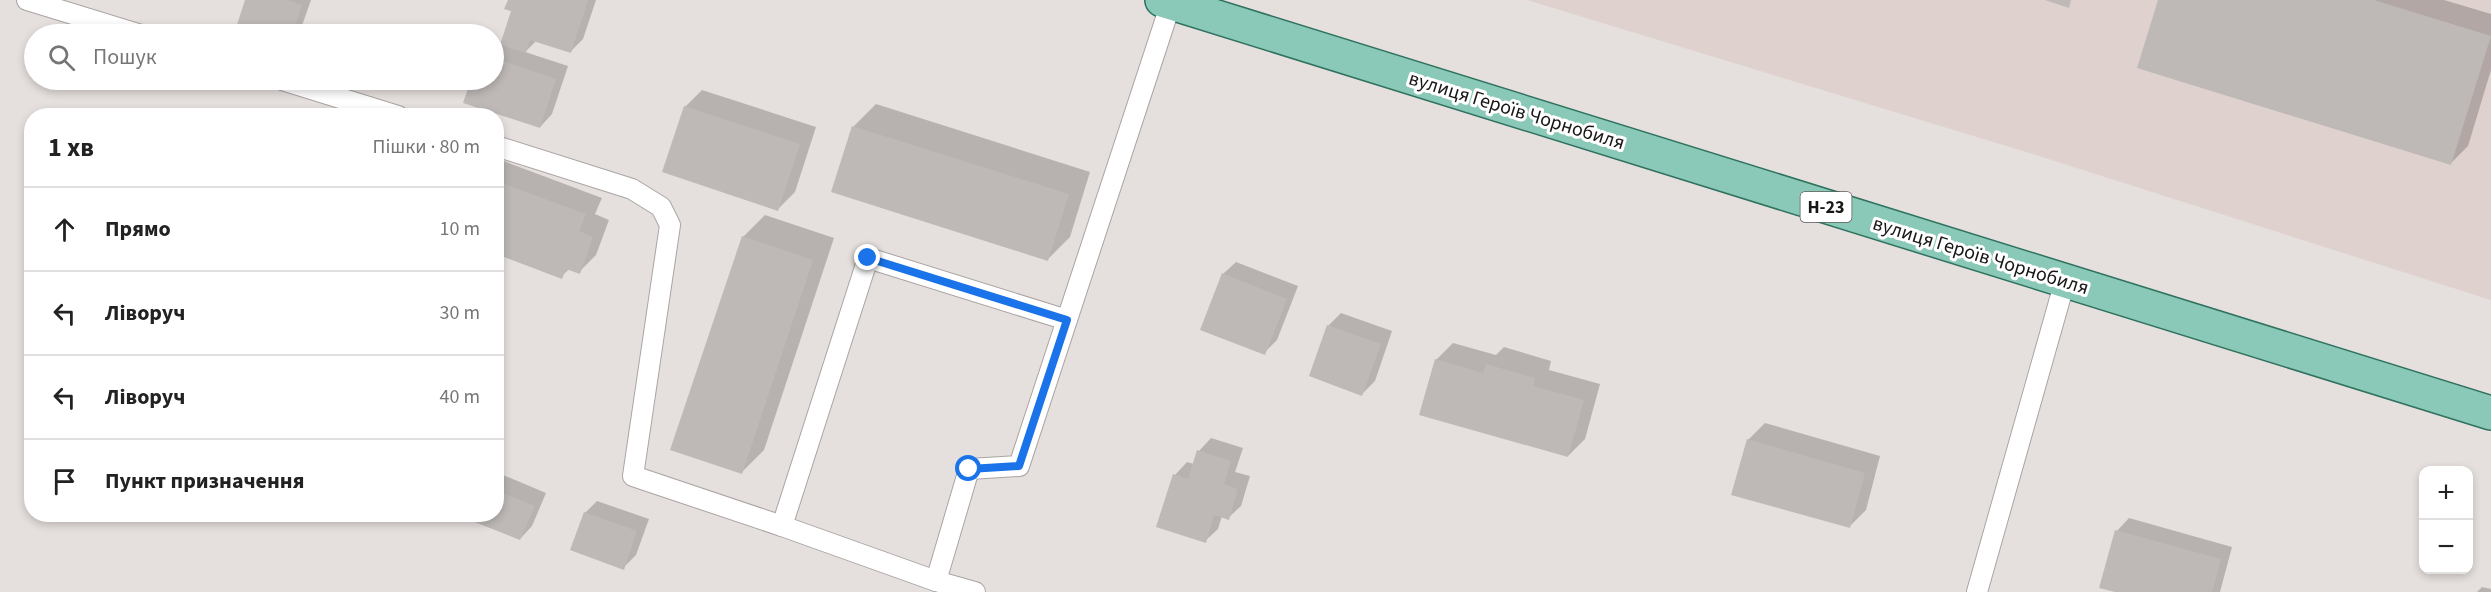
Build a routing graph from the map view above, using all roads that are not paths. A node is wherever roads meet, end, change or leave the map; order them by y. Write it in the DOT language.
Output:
graph roads {
  1 [pos="27,0"];
  2 [pos="1166,1"];
  3 [pos="105,24"];
  4 [pos="314,90"];
  5 [pos="372,108"];
  6 [pos="504,149"];
  7 [pos="2064,281"];
  8 [pos="1067,320"];
  9 [pos="2491,413"];
  10 [pos="782,526"];
  11 [pos="936,581"];
  12 [pos="975,592"];
  13 [pos="1977,592"];
  1 -- 3 [label="lane"];
  2 -- 7 [label="main road, вулиця Героїв Чорнобиля / Н-23"];
  2 -- 8 [label="lane"];
  4 -- 5 [label="lane"];
  6 -- 10 [label="lane"];
  7 -- 9 [label="main road, вулиця Героїв Чорнобиля / Н-23"];
  7 -- 13 [label="lane"];
  8 -- 10 [label="lane"];
  8 -- 11 [label="lane"];
  10 -- 11 [label="lane"];
  11 -- 12 [label="lane"];
}
